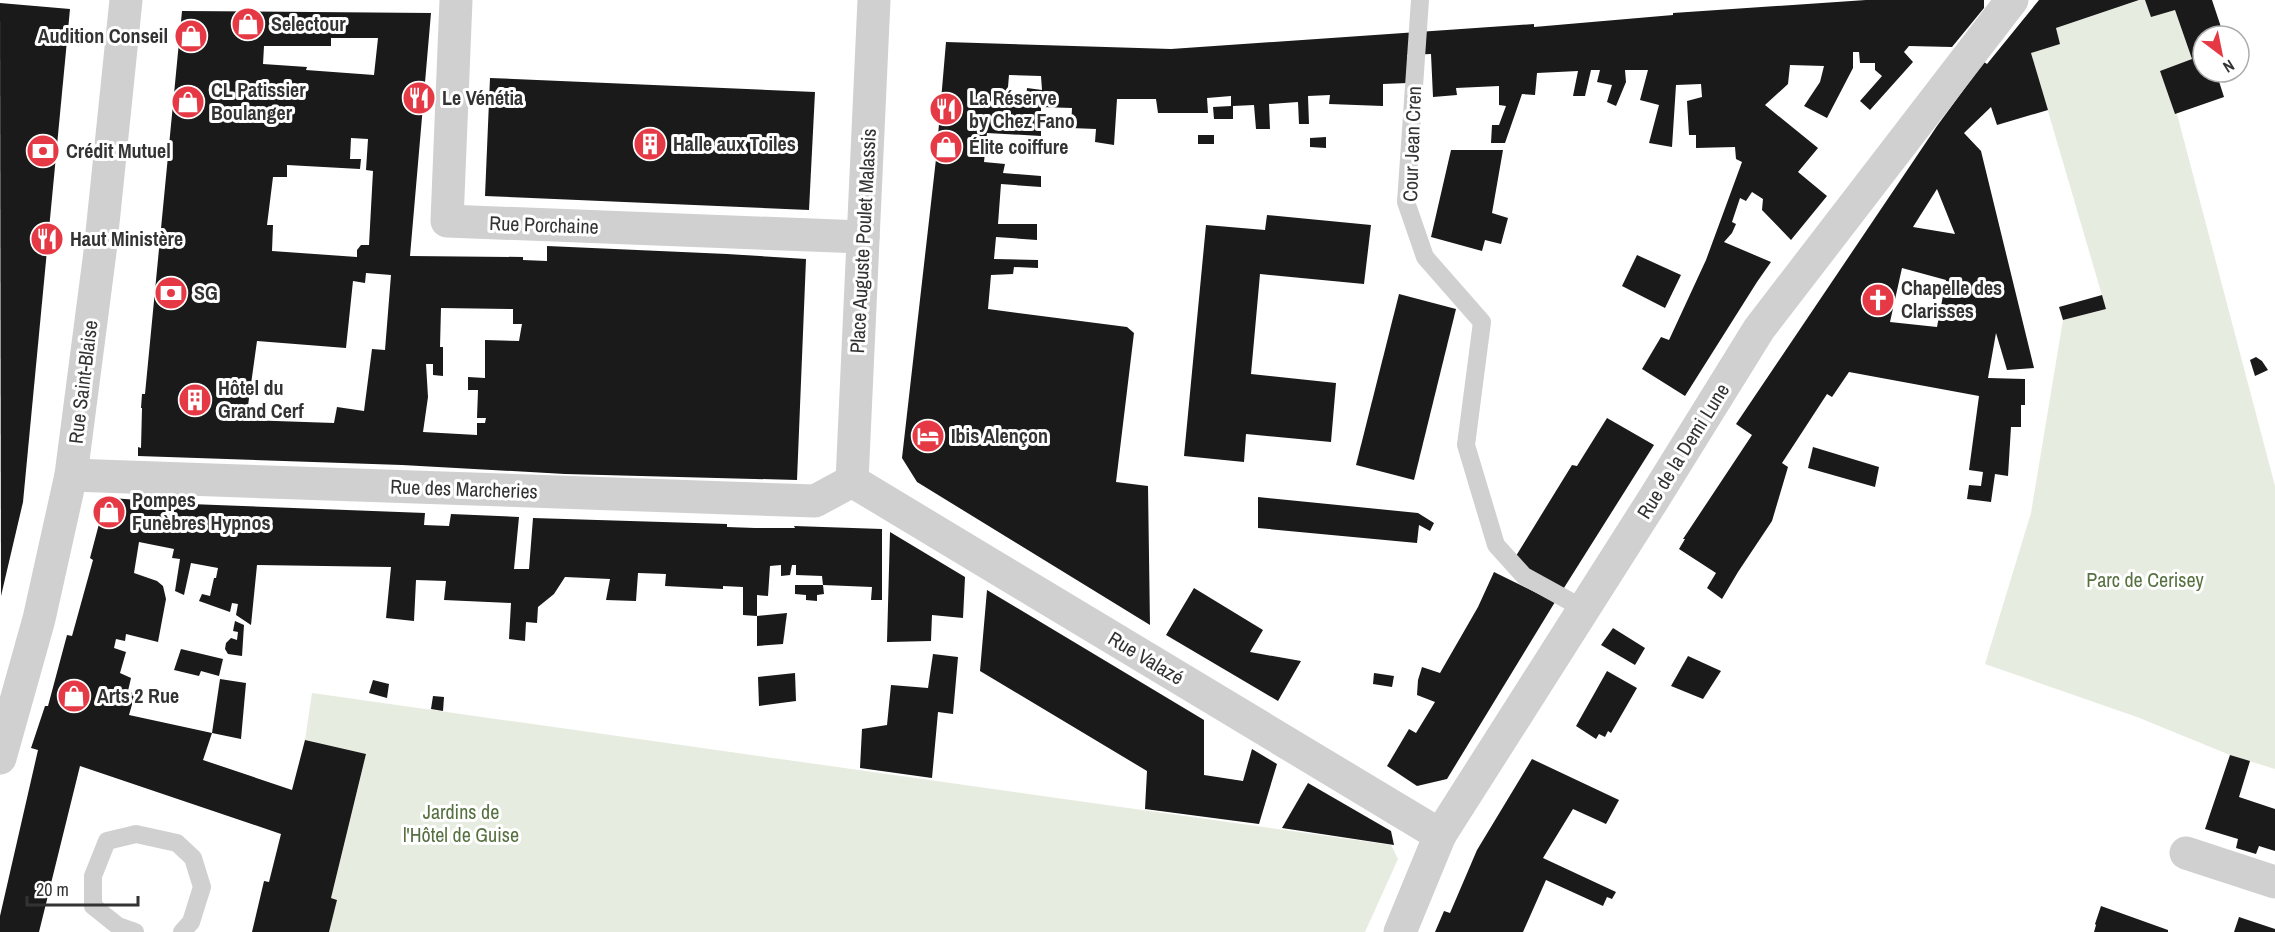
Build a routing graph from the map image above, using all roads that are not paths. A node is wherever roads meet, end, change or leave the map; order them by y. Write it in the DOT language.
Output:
graph roads {
  1 [pos="126,0"];
  2 [pos="136,0"];
  3 [pos="141,0"];
  4 [pos="456,0"];
  5 [pos="874,0"];
  6 [pos="1420,0"];
  7 [pos="2013,0"];
  8 [pos="863,237"];
  9 [pos="71,475"];
  10 [pos="852,481"];
  11 [pos="1584,609"];
  12 [pos="0,758"];
  13 [pos="1440,834"];
  14 [pos="2186,853"];
  15 [pos="2275,882"];
  16 [pos="1407,929"];
  17 [pos="135,932"];
  18 [pos="182,932"];
  1 -- 9 [label="street, Rue Saint-Blaise"];
  2 -- 3 [label="street"];
  4 -- 8 [label="street, Rue Porchaine"];
  5 -- 8 [label="street, Place Auguste Poulet Malassis"];
  6 -- 11 [label="lane, Cour Jean Cren"];
  7 -- 11 [label="street, Rue de la Demi Lune"];
  8 -- 10 [label="street, Place Auguste Poulet Malassis"];
  9 -- 10 [label="street, Rue des Marcheries"];
  9 -- 12 [label="street, Rue Saint-Blaise"];
  10 -- 13 [label="street, Rue Valazé"];
  11 -- 13 [label="street, Rue de la Demi Lune"];
  13 -- 16 [label="street, Rue de la Demi Lune"];
  14 -- 15 [label="street"];
  17 -- 18 [label="lane"];
}
